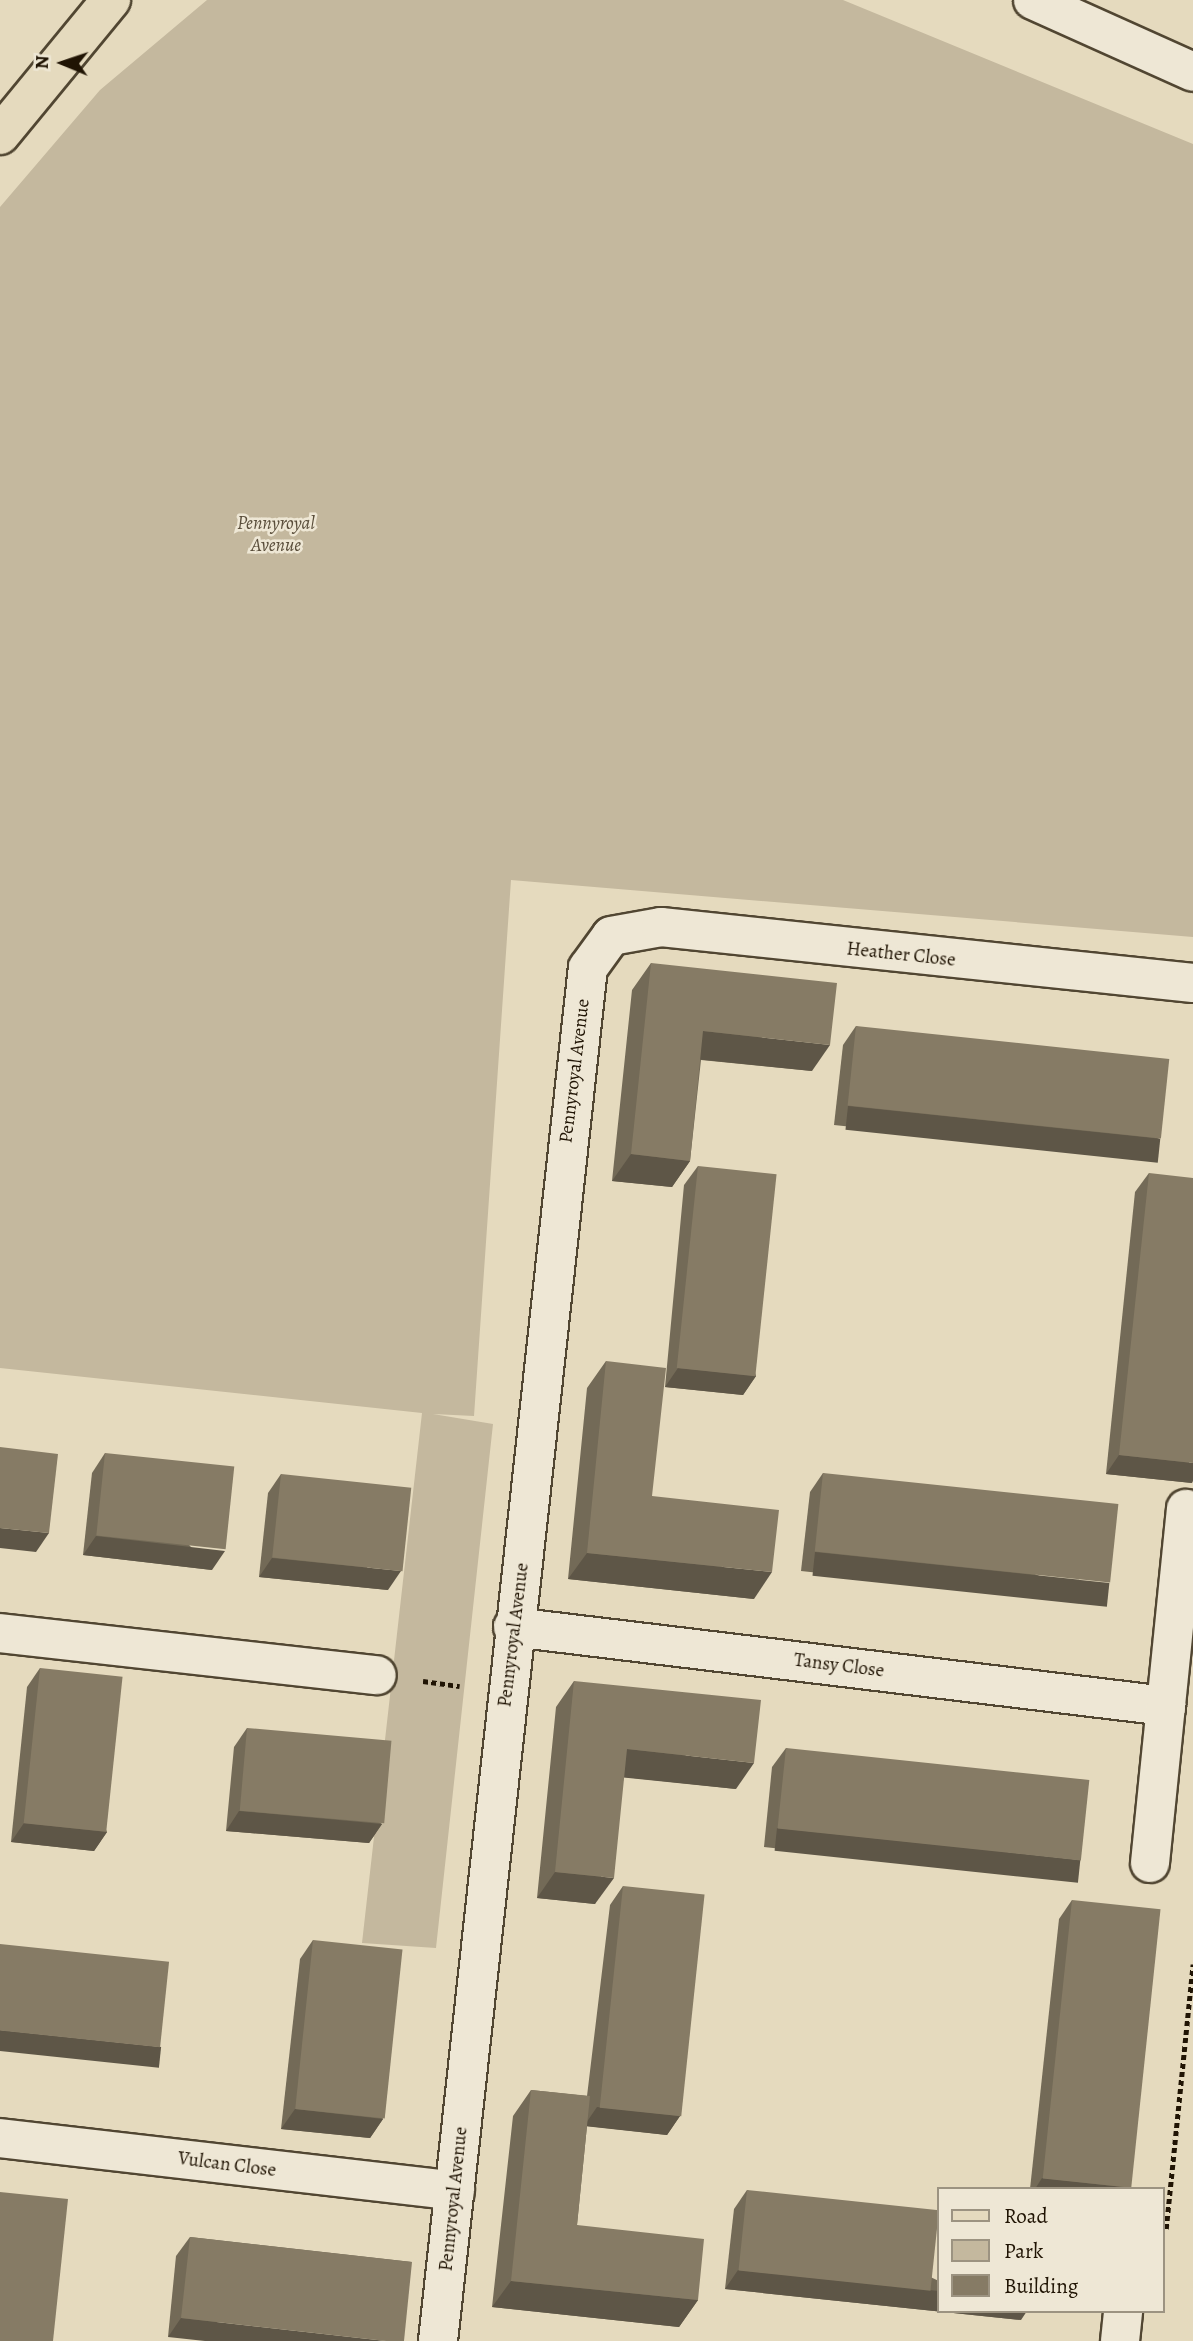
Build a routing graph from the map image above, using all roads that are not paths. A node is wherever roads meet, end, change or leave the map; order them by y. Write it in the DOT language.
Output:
graph roads {
  1 [pos="111,0"];
  2 [pos="1033,0"];
  3 [pos="1193,72"];
  4 [pos="0,135"];
  5 [pos="611,936"];
  6 [pos="1193,983"];
  7 [pos="1186,1509"];
  8 [pos="513,1627"];
  9 [pos="0,1633"];
  10 [pos="377,1675"];
  11 [pos="1166,1706"];
  12 [pos="1150,1863"];
  13 [pos="0,2138"];
  14 [pos="455,2191"];
  15 [pos="1123,2313"];
  16 [pos="438,2341"];
  17 [pos="1120,2341"];
  1 -- 4 [label="main road"];
  2 -- 3 [label="street"];
  5 -- 6 [label="street, Heather Close"];
  5 -- 8 [label="street, Pennyroyal Avenue"];
  7 -- 11 [label="street"];
  8 -- 11 [label="street, Tansy Close"];
  8 -- 14 [label="street, Pennyroyal Avenue"];
  9 -- 10 [label="street"];
  11 -- 12 [label="street"];
  13 -- 14 [label="street, Vulcan Close"];
  14 -- 16 [label="street, Pennyroyal Avenue"];
  15 -- 17 [label="street"];
}
